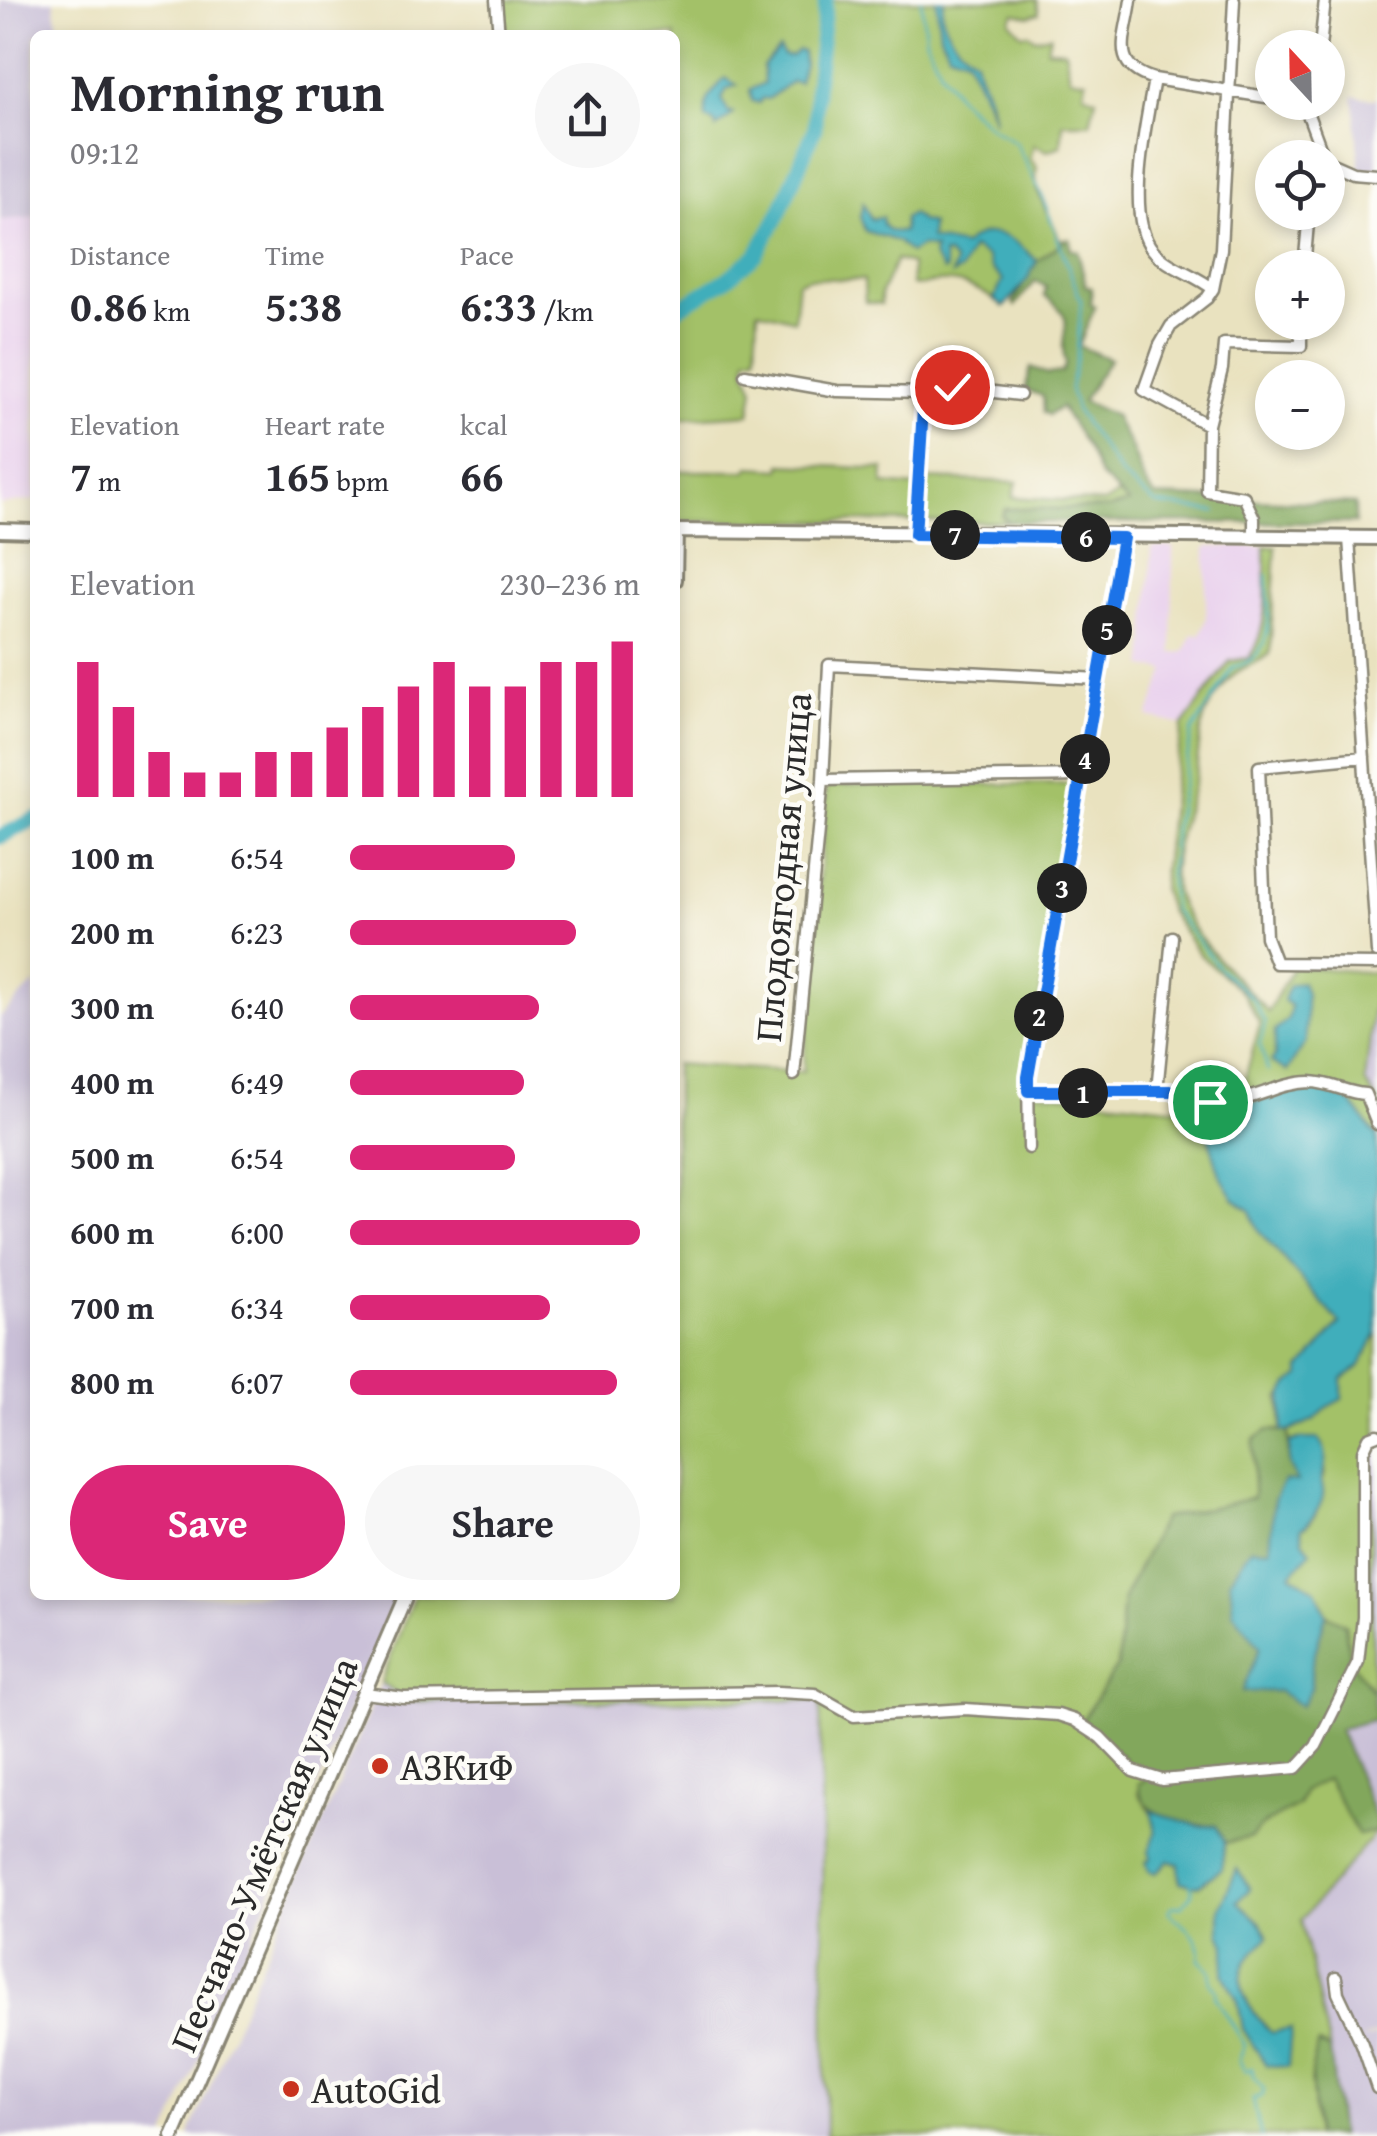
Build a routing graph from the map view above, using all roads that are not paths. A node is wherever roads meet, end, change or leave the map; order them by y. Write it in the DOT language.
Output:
graph roads {
  1 [pos="496,0"];
  2 [pos="1130,0"];
  3 [pos="1234,0"];
  4 [pos="1325,0"];
  5 [pos="499,30"];
  6 [pos="1322,30"];
  7 [pos="1154,80"];
  8 [pos="1232,90"];
  9 [pos="1255,95"];
  10 [pos="1345,169"];
  11 [pos="1377,176"];
  12 [pos="1213,289"];
  13 [pos="1301,340"];
  14 [pos="745,376"];
  15 [pos="924,393"];
  16 [pos="1020,395"];
  17 [pos="1208,425"];
  18 [pos="0,530"];
  19 [pos="30,531"];
  20 [pos="680,531"];
  21 [pos="915,535"];
  22 [pos="1123,538"];
  23 [pos="1254,538"];
  24 [pos="1349,538"];
  25 [pos="1377,538"];
  26 [pos="1099,679"];
  27 [pos="1364,756"];
  28 [pos="1082,776"];
  29 [pos="823,780"];
  30 [pos="1172,937"];
  31 [pos="1377,952"];
  32 [pos="1377,964"];
  33 [pos="794,1075"];
  34 [pos="1028,1091"];
  35 [pos="1157,1091"];
  36 [pos="1377,1124"];
  37 [pos="1029,1148"];
  38 [pos="1377,1435"];
  39 [pos="404,1600"];
  40 [pos="365,1693"];
  41 [pos="1336,1978"];
  42 [pos="1377,2088"];
  43 [pos="173,2136"];
  1 -- 5 [label="street"];
  2 -- 7 [label="street"];
  3 -- 8 [label="street"];
  4 -- 6 [label="street"];
  7 -- 8 [label="street"];
  7 -- 12 [label="street"];
  8 -- 9 [label="street"];
  8 -- 12 [label="street"];
  10 -- 11 [label="street"];
  12 -- 17 [label="street"];
  13 -- 17 [label="street"];
  14 -- 15 [label="street"];
  15 -- 16 [label="street"];
  15 -- 21 [label="street"];
  17 -- 23 [label="street"];
  18 -- 19 [label="main road"];
  20 -- 21 [label="main road"];
  21 -- 22 [label="main road"];
  22 -- 23 [label="main road"];
  22 -- 26 [label="street"];
  23 -- 24 [label="main road"];
  24 -- 25 [label="main road"];
  24 -- 27 [label="street"];
  26 -- 28 [label="street"];
  26 -- 29 [label="street, Плодоягодная улица"];
  27 -- 31 [label="street"];
  27 -- 32 [label="street"];
  28 -- 29 [label="street"];
  28 -- 34 [label="street"];
  29 -- 33 [label="street, Плодоягодная улица"];
  30 -- 35 [label="street"];
  34 -- 35 [label="street"];
  34 -- 37 [label="street"];
  35 -- 36 [label="street"];
  38 -- 40 [label="street"];
  39 -- 40 [label="main road, Песчано-Умётская улица"];
  40 -- 43 [label="main road, Песчано-Умётская улица"];
  41 -- 42 [label="street"];
}
